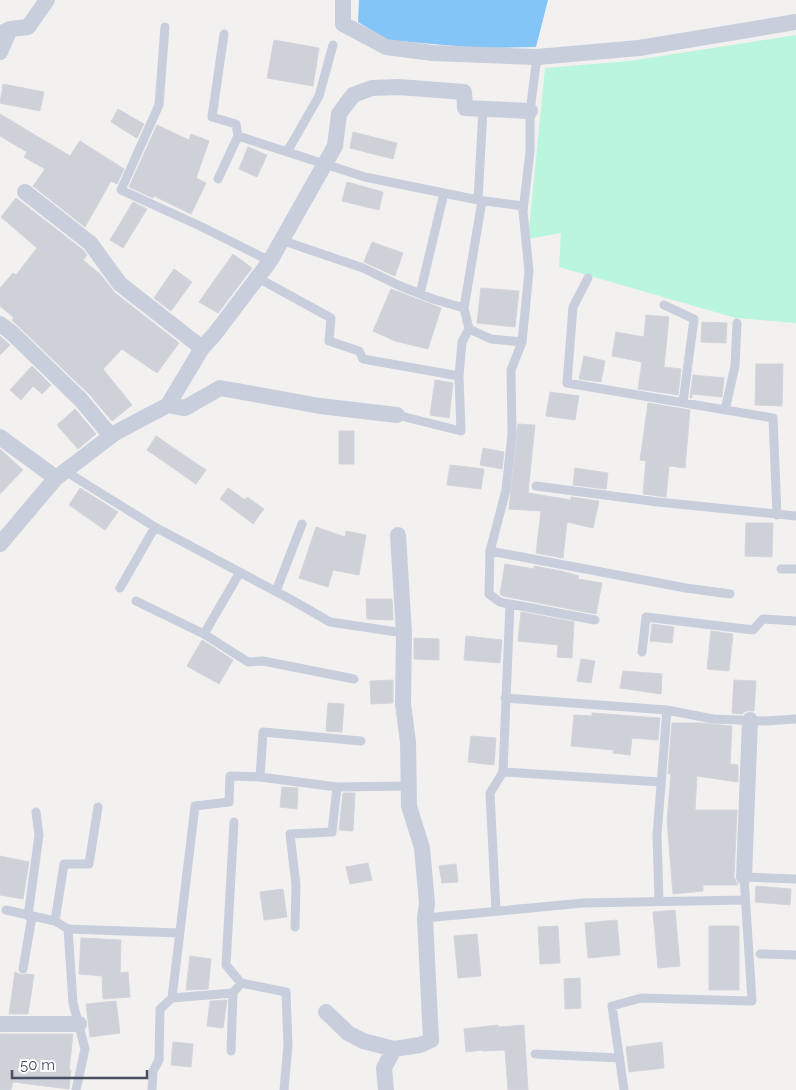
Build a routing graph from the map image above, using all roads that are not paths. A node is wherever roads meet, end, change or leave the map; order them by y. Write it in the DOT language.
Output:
graph roads {
  1 [pos="47,0"];
  2 [pos="343,0"];
  3 [pos="796,22"];
  4 [pos="165,27"];
  5 [pos="5,32"];
  6 [pos="224,34"];
  7 [pos="333,45"];
  8 [pos="0,52"];
  9 [pos="536,57"];
  10 [pos="483,109"];
  11 [pos="530,111"];
  12 [pos="238,136"];
  13 [pos="287,152"];
  14 [pos="324,164"];
  15 [pos="218,179"];
  16 [pos="25,192"];
  17 [pos="444,193"];
  18 [pos="480,200"];
  19 [pos="523,206"];
  20 [pos="281,240"];
  21 [pos="270,260"];
  22 [pos="258,278"];
  23 [pos="588,278"];
  24 [pos="420,294"];
  25 [pos="664,305"];
  26 [pos="464,308"];
  27 [pos="737,323"];
  28 [pos="0,324"];
  29 [pos="469,329"];
  30 [pos="522,342"];
  31 [pos="202,348"];
  32 [pos="459,376"];
  33 [pos="683,402"];
  34 [pos="168,405"];
  35 [pos="725,410"];
  36 [pos="397,415"];
  37 [pos="111,436"];
  38 [pos="0,437"];
  39 [pos="60,475"];
  40 [pos="536,486"];
  41 [pos="777,514"];
  42 [pos="796,516"];
  43 [pos="302,524"];
  44 [pos="155,527"];
  45 [pos="398,535"];
  46 [pos="0,544"];
  47 [pos="490,550"];
  48 [pos="781,569"];
  49 [pos="796,569"];
  50 [pos="240,572"];
  51 [pos="120,588"];
  52 [pos="276,591"];
  53 [pos="730,594"];
  54 [pos="136,601"];
  55 [pos="510,604"];
  56 [pos="595,620"];
  57 [pos="796,622"];
  58 [pos="404,633"];
  59 [pos="204,634"];
  60 [pos="642,652"];
  61 [pos="354,679"];
  62 [pos="505,698"];
  63 [pos="667,710"];
  64 [pos="796,719"];
  65 [pos="750,720"];
  66 [pos="361,741"];
  67 [pos="503,772"];
  68 [pos="260,777"];
  69 [pos="661,782"];
  70 [pos="409,786"];
  71 [pos="337,787"];
  72 [pos="98,806"];
  73 [pos="36,812"];
  74 [pos="234,822"];
  75 [pos="744,877"];
  76 [pos="796,879"];
  77 [pos="744,900"];
  78 [pos="659,901"];
  79 [pos="6,910"];
  80 [pos="496,911"];
  81 [pos="30,916"];
  82 [pos="424,918"];
  83 [pos="55,921"];
  84 [pos="295,927"];
  85 [pos="68,929"];
  86 [pos="179,933"];
  87 [pos="760,954"];
  88 [pos="796,955"];
  89 [pos="23,969"];
  90 [pos="241,983"];
  91 [pos="233,993"];
  92 [pos="172,998"];
  93 [pos="326,1012"];
  94 [pos="0,1024"];
  95 [pos="79,1024"];
  96 [pos="394,1049"];
  97 [pos="231,1052"];
  98 [pos="535,1054"];
  99 [pos="620,1058"];
  100 [pos="76,1090"];
  101 [pos="152,1090"];
  102 [pos="284,1090"];
  103 [pos="386,1090"];
  104 [pos="624,1090"];
  1 -- 5 [label="street"];
  2 -- 9 [label="street"];
  3 -- 9 [label="street"];
  4 -- 21 [label="lane"];
  5 -- 8 [label="street"];
  6 -- 12 [label="lane"];
  7 -- 13 [label="lane"];
  9 -- 11 [label="lane"];
  10 -- 11 [label="street"];
  10 -- 14 [label="street"];
  10 -- 18 [label="lane"];
  11 -- 19 [label="lane"];
  12 -- 13 [label="lane"];
  12 -- 15 [label="lane"];
  13 -- 14 [label="lane"];
  14 -- 17 [label="lane"];
  14 -- 20 [label="street"];
  16 -- 31 [label="street"];
  17 -- 18 [label="lane"];
  17 -- 24 [label="lane"];
  18 -- 19 [label="lane"];
  18 -- 26 [label="lane"];
  19 -- 30 [label="lane"];
  20 -- 21 [label="street"];
  20 -- 24 [label="lane"];
  21 -- 22 [label="street"];
  22 -- 31 [label="street"];
  22 -- 32 [label="lane"];
  23 -- 33 [label="lane"];
  24 -- 26 [label="lane"];
  25 -- 33 [label="lane"];
  26 -- 29 [label="lane"];
  27 -- 35 [label="lane"];
  28 -- 37 [label="street"];
  29 -- 30 [label="lane"];
  29 -- 32 [label="lane"];
  30 -- 47 [label="lane"];
  31 -- 34 [label="street"];
  32 -- 36 [label="lane"];
  33 -- 35 [label="lane"];
  34 -- 36 [label="street"];
  34 -- 37 [label="street"];
  35 -- 41 [label="lane"];
  37 -- 39 [label="street"];
  38 -- 39 [label="street"];
  39 -- 44 [label="lane"];
  39 -- 46 [label="street"];
  40 -- 41 [label="lane"];
  41 -- 42 [label="lane"];
  43 -- 52 [label="lane"];
  44 -- 50 [label="lane"];
  44 -- 51 [label="lane"];
  45 -- 58 [label="street"];
  47 -- 53 [label="lane"];
  47 -- 55 [label="lane"];
  48 -- 49 [label="lane"];
  50 -- 52 [label="lane"];
  50 -- 59 [label="lane"];
  52 -- 58 [label="lane"];
  54 -- 59 [label="lane"];
  55 -- 56 [label="lane"];
  55 -- 62 [label="lane"];
  57 -- 60 [label="lane"];
  58 -- 70 [label="street"];
  59 -- 61 [label="lane"];
  62 -- 63 [label="lane"];
  62 -- 67 [label="lane"];
  63 -- 65 [label="lane"];
  63 -- 69 [label="lane"];
  64 -- 65 [label="lane"];
  65 -- 75 [label="street"];
  66 -- 68 [label="lane"];
  67 -- 69 [label="lane"];
  67 -- 80 [label="lane"];
  68 -- 71 [label="lane"];
  68 -- 86 [label="lane"];
  69 -- 78 [label="lane"];
  70 -- 71 [label="lane"];
  70 -- 82 [label="street"];
  71 -- 84 [label="lane"];
  72 -- 83 [label="lane"];
  73 -- 81 [label="lane"];
  74 -- 90 [label="lane"];
  75 -- 76 [label="lane"];
  75 -- 77 [label="lane"];
  77 -- 78 [label="lane"];
  77 -- 99 [label="lane"];
  78 -- 80 [label="lane"];
  79 -- 81 [label="lane"];
  80 -- 82 [label="lane"];
  81 -- 83 [label="lane"];
  81 -- 89 [label="lane"];
  82 -- 96 [label="street"];
  83 -- 85 [label="lane"];
  85 -- 86 [label="lane"];
  85 -- 95 [label="lane"];
  86 -- 92 [label="lane"];
  87 -- 88 [label="lane"];
  90 -- 91 [label="lane"];
  90 -- 102 [label="lane"];
  91 -- 92 [label="lane"];
  91 -- 97 [label="lane"];
  92 -- 101 [label="lane"];
  93 -- 96 [label="street"];
  94 -- 95 [label="street"];
  95 -- 100 [label="lane"];
  96 -- 103 [label="street"];
  98 -- 99 [label="lane"];
  99 -- 104 [label="lane"];
}
